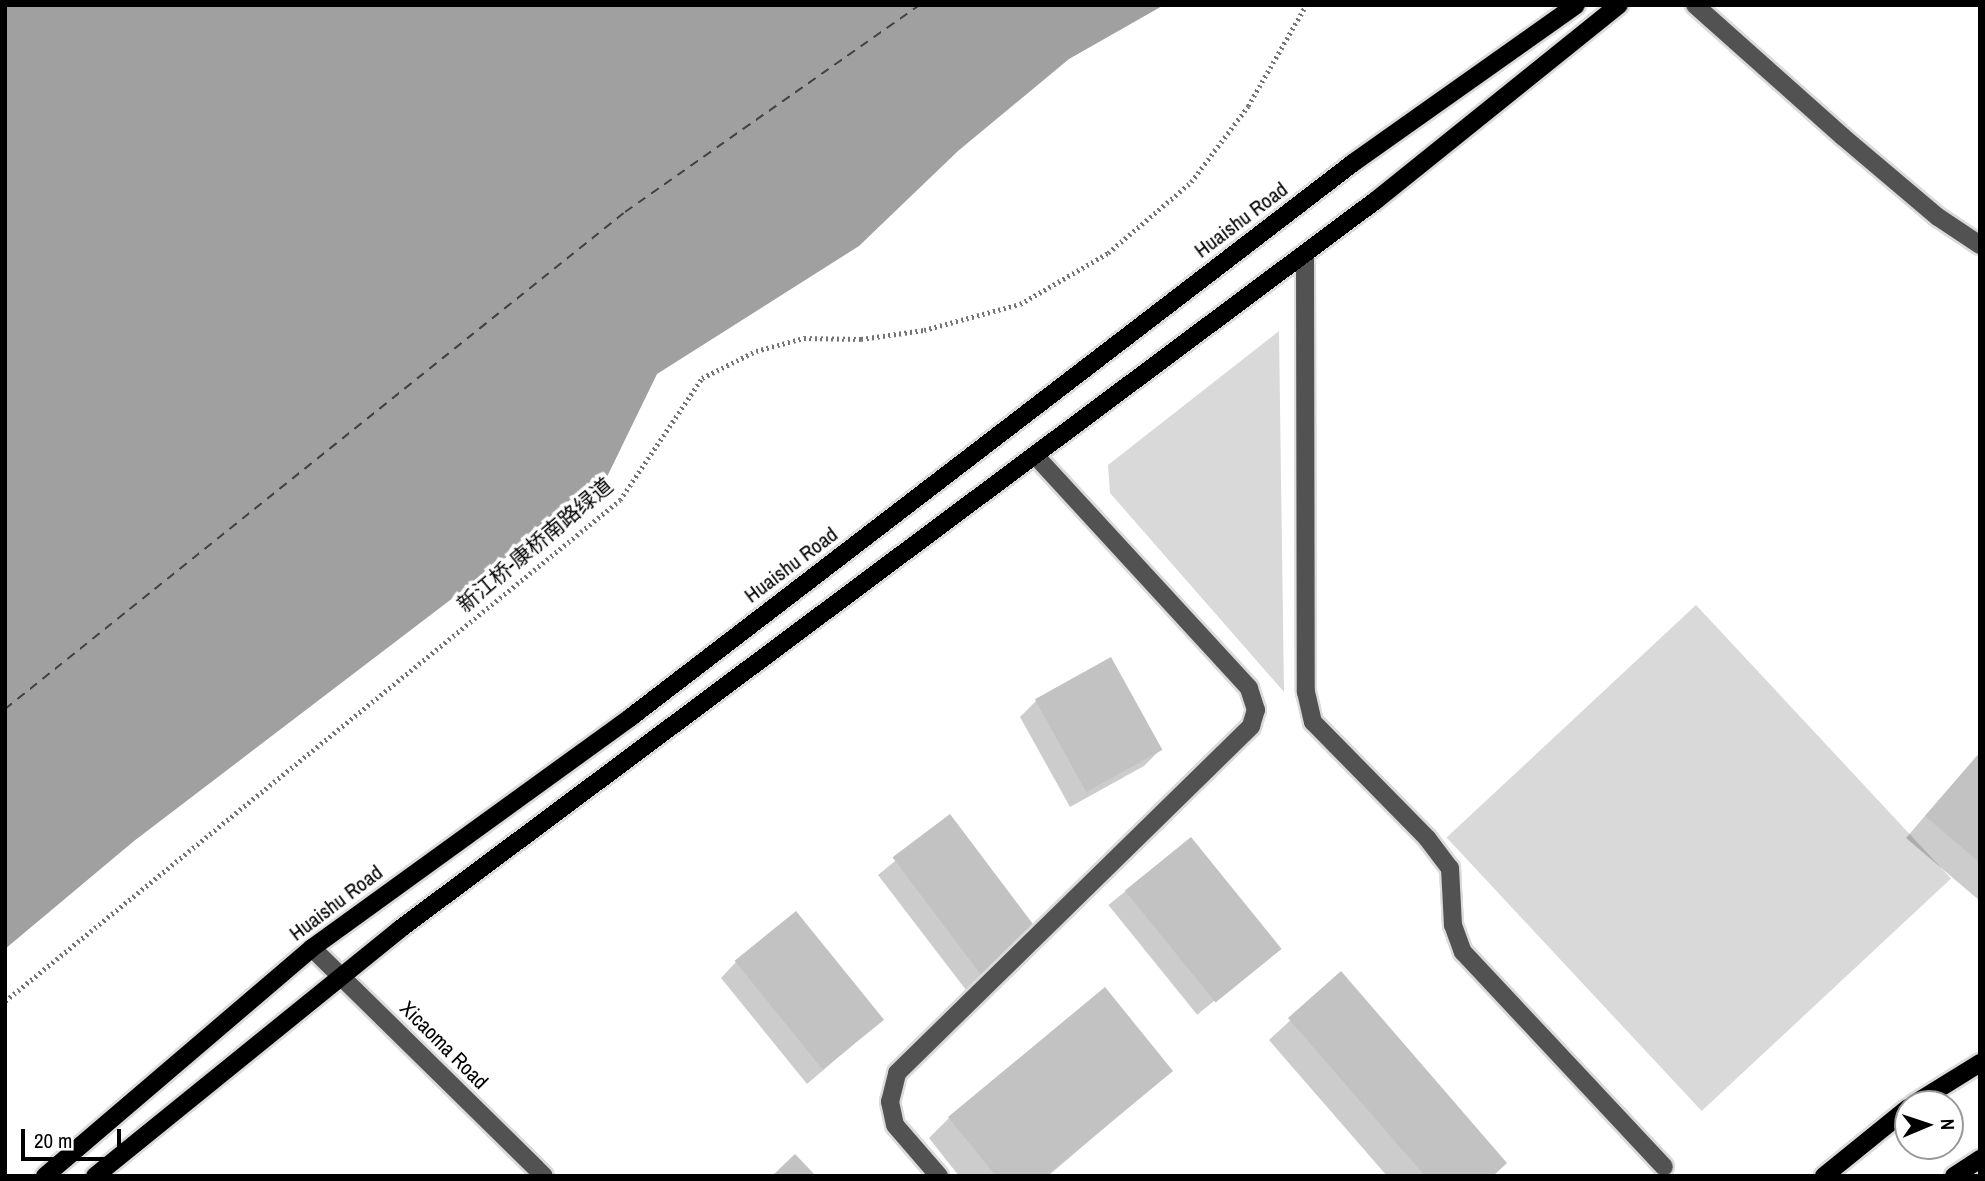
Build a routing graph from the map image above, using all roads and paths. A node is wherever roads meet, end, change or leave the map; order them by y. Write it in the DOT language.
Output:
graph roads {
  1 [pos="1306,5"];
  2 [pos="1576,5"];
  3 [pos="1619,5"];
  4 [pos="1695,5"];
  5 [pos="1980,245"];
  6 [pos="1305,254"];
  7 [pos="1035,455"];
  8 [pos="312,948"];
  9 [pos="341,976"];
  10 [pos="5,1001"];
  11 [pos="1980,1063"];
  12 [pos="1937,1090"];
  13 [pos="1894,1119"];
  14 [pos="1980,1159"];
  15 [pos="1664,1167"];
  16 [pos="45,1176"];
  17 [pos="95,1176"];
  18 [pos="544,1176"];
  19 [pos="939,1176"];
  20 [pos="1824,1176"];
  21 [pos="1954,1176"];
  1 -- 10 [label="path, 新江桥-康桥南路绿道"];
  2 -- 8 [label="main road, Huaishu Road"];
  3 -- 6 [label="main road"];
  4 -- 5 [label="street"];
  6 -- 7 [label="main road"];
  6 -- 15 [label="street"];
  7 -- 9 [label="main road"];
  7 -- 19 [label="street"];
  8 -- 9 [label="street, Xicaoma Road"];
  8 -- 16 [label="main road, Huaishu Road"];
  9 -- 17 [label="main road"];
  9 -- 18 [label="street, Xicaoma Road"];
  11 -- 12 [label="main road"];
  13 -- 20 [label="main road"];
  14 -- 21 [label="main road"];
}
